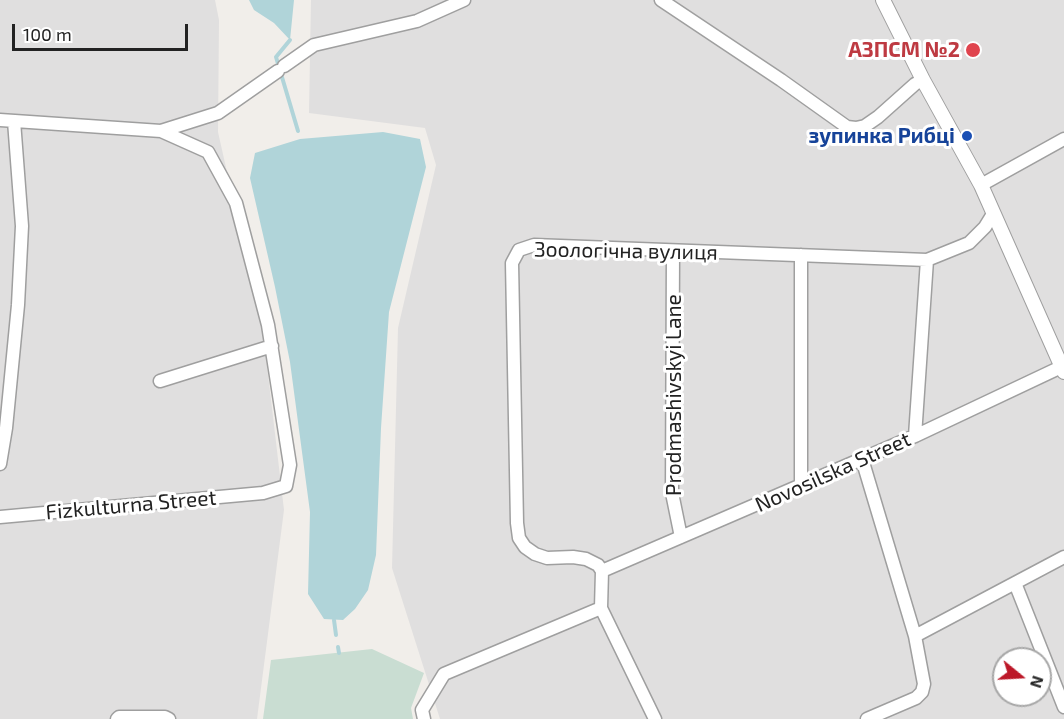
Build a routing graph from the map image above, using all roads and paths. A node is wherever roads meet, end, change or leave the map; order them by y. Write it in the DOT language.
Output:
graph roads {
  1 [pos="464,0"];
  2 [pos="661,0"];
  3 [pos="883,0"];
  4 [pos="923,80"];
  5 [pos="0,120"];
  6 [pos="14,121"];
  7 [pos="161,130"];
  8 [pos="1064,139"];
  9 [pos="981,185"];
  10 [pos="993,214"];
  11 [pos="674,251"];
  12 [pos="801,255"];
  13 [pos="927,260"];
  14 [pos="272,346"];
  15 [pos="1063,369"];
  16 [pos="160,381"];
  17 [pos="915,436"];
  18 [pos="862,459"];
  19 [pos="0,464"];
  20 [pos="801,486"];
  21 [pos="0,517"];
  22 [pos="681,537"];
  23 [pos="1064,557"];
  24 [pos="602,571"];
  25 [pos="1015,583"];
  26 [pos="601,608"];
  27 [pos="915,636"];
  28 [pos="1064,707"];
  29 [pos="117,719"];
  30 [pos="169,719"];
  31 [pos="424,719"];
  32 [pos="655,719"];
  33 [pos="867,719"];
  1 -- 7 [label="street"];
  2 -- 4 [label="street"];
  3 -- 4 [label="street"];
  4 -- 9 [label="street"];
  5 -- 6 [label="street"];
  6 -- 7 [label="street"];
  6 -- 19 [label="street"];
  7 -- 14 [label="street"];
  8 -- 9 [label="street"];
  9 -- 10 [label="street"];
  10 -- 13 [label="street, Зоологічна вулиця"];
  10 -- 15 [label="street"];
  11 -- 12 [label="street, Зоологічна вулиця"];
  11 -- 22 [label="street, Prodmashivskyi Lane"];
  11 -- 24 [label="street, Зоологічна вулиця"];
  12 -- 13 [label="street, Зоологічна вулиця"];
  12 -- 20 [label="street"];
  13 -- 17 [label="street"];
  14 -- 16 [label="street"];
  14 -- 21 [label="street, Fizkulturna Street"];
  15 -- 17 [label="street, Novosilska Street"];
  17 -- 18 [label="street, Novosilska Street"];
  18 -- 20 [label="street, Novosilska Street"];
  18 -- 27 [label="street"];
  20 -- 22 [label="street, Novosilska Street"];
  22 -- 24 [label="street, Novosilska Street"];
  23 -- 25 [label="street"];
  24 -- 26 [label="street"];
  25 -- 27 [label="street"];
  25 -- 28 [label="street"];
  26 -- 31 [label="street"];
  26 -- 32 [label="street"];
  27 -- 33 [label="street"];
  29 -- 30 [label="street"];
}
